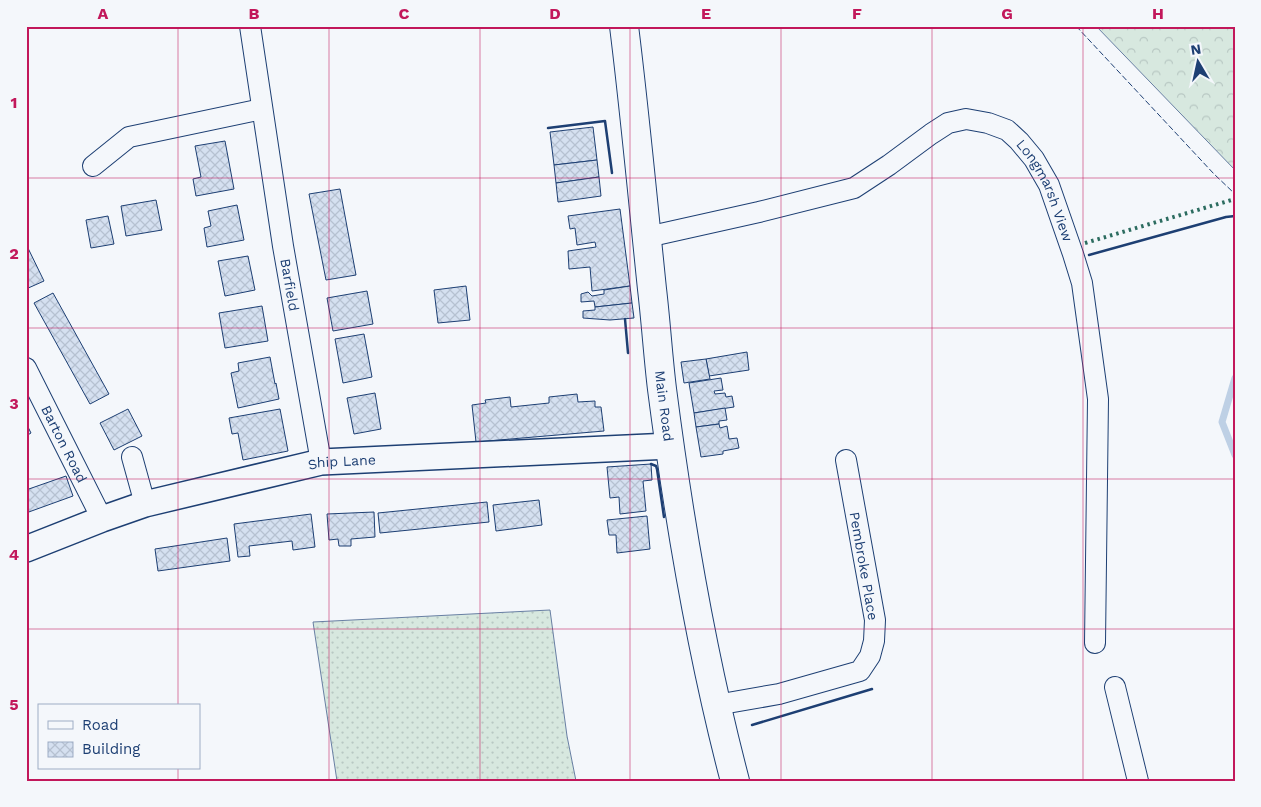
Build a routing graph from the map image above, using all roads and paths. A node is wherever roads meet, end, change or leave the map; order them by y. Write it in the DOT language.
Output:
graph roads {
  1 [pos="250,26"];
  2 [pos="624,26"];
  3 [pos="262,110"];
  4 [pos="93,166"];
  5 [pos="647,237"];
  6 [pos="26,368"];
  7 [pos="670,446"];
  8 [pos="132,457"];
  9 [pos="846,460"];
  10 [pos="321,462"];
  11 [pos="145,504"];
  12 [pos="102,519"];
  13 [pos="26,549"];
  14 [pos="1095,643"];
  15 [pos="1115,687"];
  16 [pos="716,705"];
  17 [pos="735,781"];
  18 [pos="1138,781"];
  1 -- 3 [label="street, Barfield"];
  2 -- 5 [label="main road, Main Road"];
  3 -- 4 [label="street"];
  3 -- 10 [label="street, Barfield"];
  5 -- 7 [label="main road, Main Road"];
  5 -- 14 [label="street, Longmarsh View"];
  6 -- 12 [label="street, Barton Road"];
  7 -- 10 [label="street, Ship Lane"];
  7 -- 16 [label="main road, Main Road"];
  8 -- 11 [label="street"];
  9 -- 16 [label="street, Pembroke Place"];
  10 -- 11 [label="street, Ship Lane"];
  11 -- 12 [label="street, Ship Lane"];
  12 -- 13 [label="street, Ship Lane"];
  15 -- 18 [label="street"];
  16 -- 17 [label="main road, Main Road"];
}
